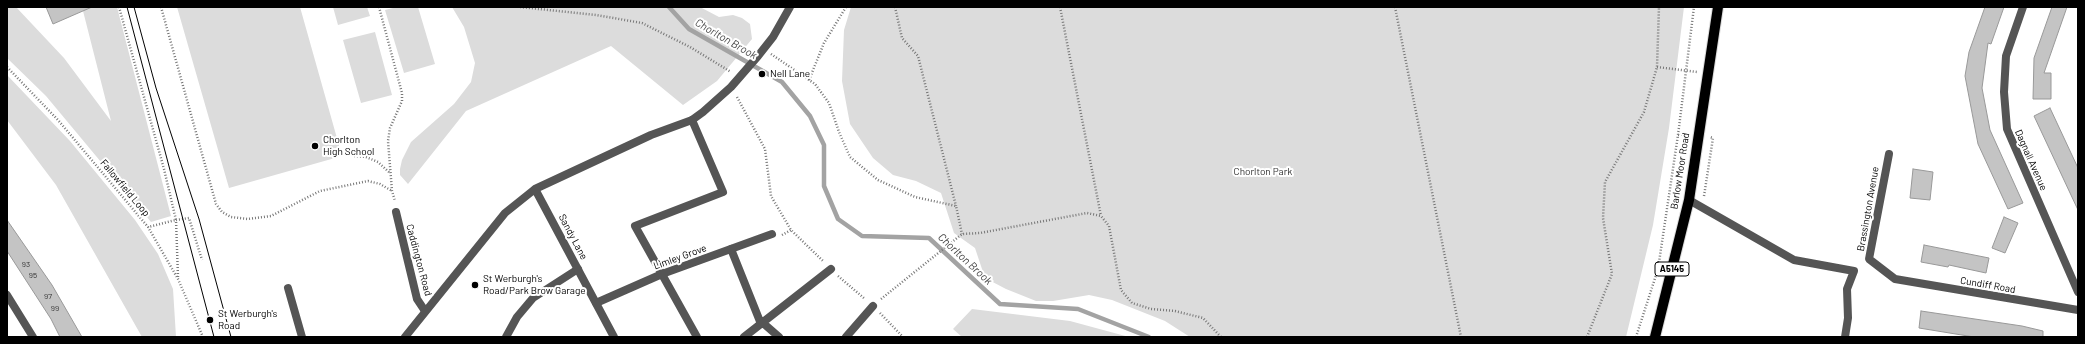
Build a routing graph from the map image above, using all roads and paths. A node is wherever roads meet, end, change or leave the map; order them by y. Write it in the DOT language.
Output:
graph roads {
  1 [pos="119,7"];
  2 [pos="161,7"];
  3 [pos="379,7"];
  4 [pos="520,7"];
  5 [pos="790,7"];
  6 [pos="846,7"];
  7 [pos="895,7"];
  8 [pos="1060,7"];
  9 [pos="1395,7"];
  10 [pos="1659,7"];
  11 [pos="1694,7"];
  12 [pos="1718,7"];
  13 [pos="2023,7"];
  14 [pos="763,49"];
  15 [pos="7,67"];
  16 [pos="1657,67"];
  17 [pos="1686,70"];
  18 [pos="1708,73"];
  19 [pos="739,77"];
  20 [pos="809,80"];
  21 [pos="731,87"];
  22 [pos="692,120"];
  23 [pos="1888,154"];
  24 [pos="354,156"];
  25 [pos="391,173"];
  26 [pos="535,188"];
  27 [pos="392,191"];
  28 [pos="1689,200"];
  29 [pos="956,206"];
  30 [pos="396,212"];
  31 [pos="1101,216"];
  32 [pos="176,220"];
  33 [pos="148,228"];
  34 [pos="772,234"];
  35 [pos="962,234"];
  36 [pos="731,249"];
  37 [pos="202,260"];
  38 [pos="578,269"];
  39 [pos="831,269"];
  40 [pos="662,274"];
  41 [pos="178,279"];
  42 [pos="1895,279"];
  43 [pos="288,288"];
  44 [pos="2078,292"];
  45 [pos="7,295"];
  46 [pos="596,303"];
  47 [pos="873,306"];
  48 [pos="2078,310"];
  49 [pos="425,311"];
  50 [pos="762,324"];
  51 [pos="33,337"];
  52 [pos="203,337"];
  53 [pos="302,337"];
  54 [pos="405,337"];
  55 [pos="506,337"];
  56 [pos="614,337"];
  57 [pos="697,337"];
  58 [pos="744,337"];
  59 [pos="779,337"];
  60 [pos="846,337"];
  61 [pos="904,337"];
  62 [pos="1221,337"];
  63 [pos="1461,337"];
  64 [pos="1587,337"];
  65 [pos="1636,337"];
  66 [pos="1655,337"];
  67 [pos="1845,337"];
  1 -- 32 [label="path"];
  2 -- 27 [label="path"];
  3 -- 25 [label="path"];
  4 -- 19 [label="path"];
  5 -- 14 [label="street"];
  6 -- 20 [label="path"];
  7 -- 29 [label="path"];
  8 -- 31 [label="path"];
  9 -- 63 [label="path"];
  10 -- 16 [label="path"];
  11 -- 17 [label="path, Barlow Moor Road"];
  12 -- 18 [label="main road, Barlow Moor Road / A5145"];
  13 -- 44 [label="street, Dagnall Avenue"];
  14 -- 19 [label="street"];
  14 -- 20 [label="path"];
  15 -- 33 [label="path, Fallowfield Loop"];
  16 -- 17 [label="path"];
  16 -- 64 [label="path"];
  17 -- 18 [label="path"];
  17 -- 65 [label="path, Barlow Moor Road"];
  18 -- 28 [label="main road, Barlow Moor Road / A5145"];
  19 -- 21 [label="street"];
  20 -- 29 [label="path"];
  21 -- 22 [label="street"];
  21 -- 39 [label="path"];
  22 -- 26 [label="street"];
  22 -- 40 [label="street"];
  23 -- 42 [label="street, Brassington Avenue"];
  24 -- 25 [label="path"];
  25 -- 27 [label="path"];
  26 -- 38 [label="street, Sandy Lane"];
  26 -- 49 [label="street"];
  27 -- 30 [label="path"];
  28 -- 66 [label="main road, Barlow Moor Road / A5145"];
  28 -- 67 [label="street"];
  29 -- 35 [label="path"];
  30 -- 49 [label="street, Caddington Road"];
  31 -- 35 [label="path"];
  31 -- 62 [label="path"];
  32 -- 33 [label="path"];
  32 -- 37 [label="path"];
  32 -- 41 [label="path"];
  33 -- 41 [label="path, Fallowfield Loop"];
  34 -- 36 [label="street, Limley Grove"];
  35 -- 47 [label="path"];
  36 -- 40 [label="street, Limley Grove"];
  36 -- 50 [label="street"];
  38 -- 46 [label="street, Sandy Lane"];
  38 -- 55 [label="street"];
  39 -- 47 [label="path"];
  39 -- 50 [label="street"];
  40 -- 46 [label="street, Limley Grove"];
  40 -- 57 [label="street"];
  41 -- 52 [label="path, Fallowfield Loop"];
  42 -- 48 [label="street, Cundiff Road"];
  43 -- 53 [label="street"];
  45 -- 51 [label="street"];
  46 -- 56 [label="street, Sandy Lane"];
  47 -- 60 [label="street"];
  47 -- 61 [label="path"];
  49 -- 54 [label="street"];
  50 -- 58 [label="street"];
  50 -- 59 [label="street"];
}
